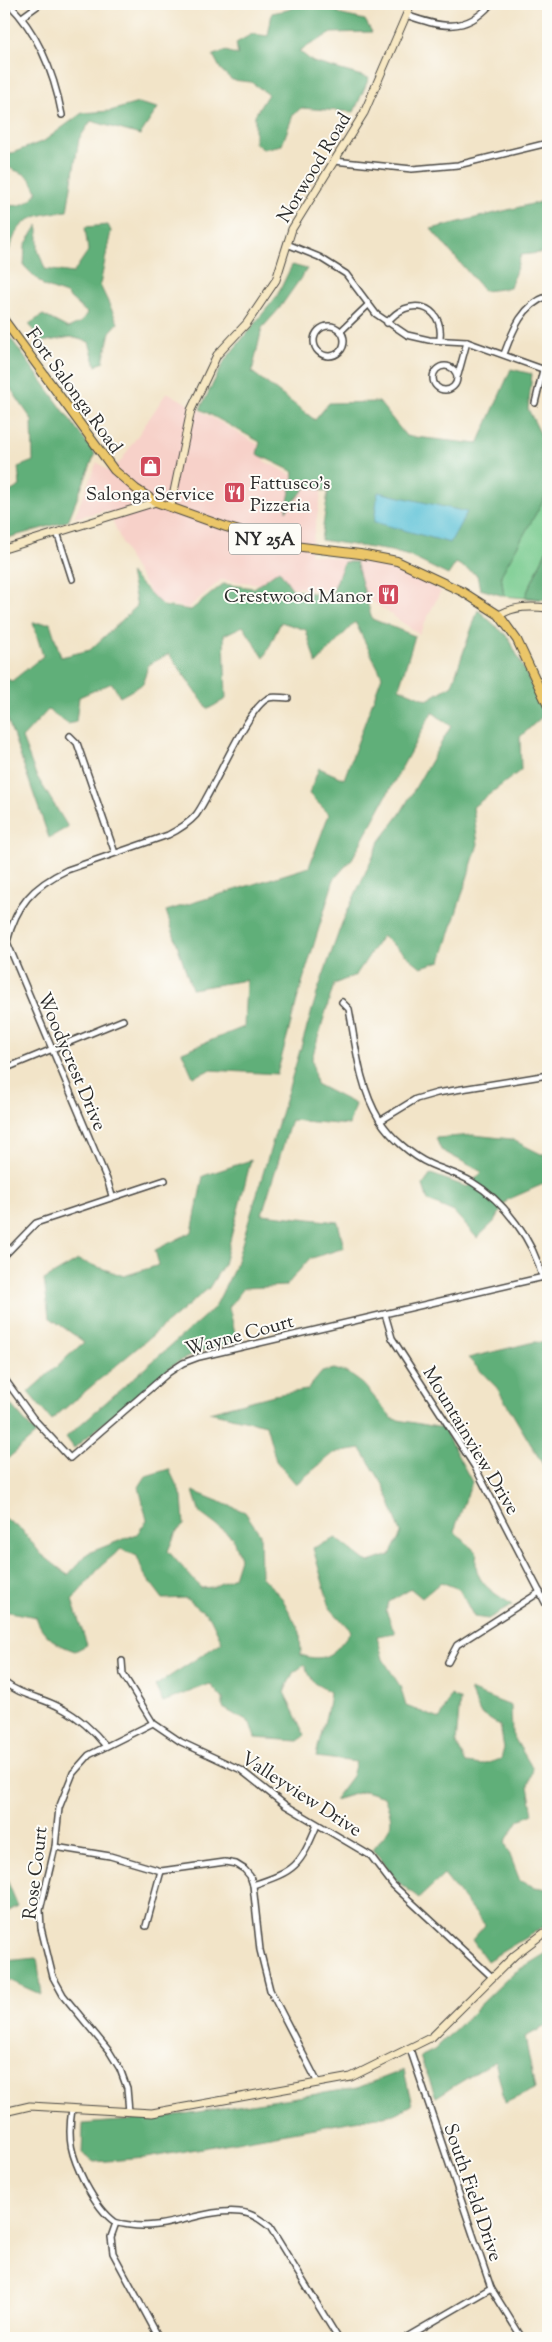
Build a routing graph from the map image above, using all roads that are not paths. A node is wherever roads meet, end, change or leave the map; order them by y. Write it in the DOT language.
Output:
graph roads {
  1 [pos="9,4"];
  2 [pos="40,4"];
  3 [pos="411,4"];
  4 [pos="491,4"];
  5 [pos="406,15"];
  6 [pos="22,16"];
  7 [pos="62,115"];
  8 [pos="548,143"];
  9 [pos="334,161"];
  10 [pos="287,244"];
  11 [pos="548,296"];
  12 [pos="368,305"];
  13 [pos="4,320"];
  14 [pos="387,323"];
  15 [pos="341,331"];
  16 [pos="440,339"];
  17 [pos="467,342"];
  18 [pos="504,354"];
  19 [pos="546,371"];
  20 [pos="457,375"];
  21 [pos="536,403"];
  22 [pos="156,502"];
  23 [pos="171,506"];
  24 [pos="57,532"];
  25 [pos="4,549"];
  26 [pos="72,579"];
  27 [pos="548,608"];
  28 [pos="499,615"];
  29 [pos="288,698"];
  30 [pos="548,706"];
  31 [pos="70,736"];
  32 [pos="115,853"];
  33 [pos="5,941"];
  34 [pos="342,1002"];
  35 [pos="123,1020"];
  36 [pos="52,1048"];
  37 [pos="4,1069"];
  38 [pos="548,1075"];
  39 [pos="380,1120"];
  40 [pos="165,1180"];
  41 [pos="112,1196"];
  42 [pos="4,1256"];
  43 [pos="545,1277"];
  44 [pos="385,1314"];
  45 [pos="4,1378"];
  46 [pos="540,1592"];
  47 [pos="548,1608"];
  48 [pos="122,1661"];
  49 [pos="448,1662"];
  50 [pos="4,1684"];
  51 [pos="153,1723"];
  52 [pos="105,1745"];
  53 [pos="317,1824"];
  54 [pos="54,1847"];
  55 [pos="161,1872"];
  56 [pos="253,1885"];
  57 [pos="146,1926"];
  58 [pos="548,1930"];
  59 [pos="492,1977"];
  60 [pos="410,2049"];
  61 [pos="318,2083"];
  62 [pos="72,2109"];
  63 [pos="4,2112"];
  64 [pos="130,2112"];
  65 [pos="116,2223"];
  66 [pos="491,2288"];
  67 [pos="159,2338"];
  68 [pos="338,2338"];
  69 [pos="405,2338"];
  70 [pos="522,2338"];
  1 -- 6 [label="street"];
  2 -- 6 [label="street"];
  3 -- 5 [label="street, Norwood Road"];
  4 -- 5 [label="street"];
  5 -- 9 [label="street, Norwood Road"];
  6 -- 7 [label="street"];
  8 -- 9 [label="street"];
  9 -- 10 [label="street, Norwood Road"];
  10 -- 12 [label="street"];
  10 -- 23 [label="street, Norwood Road"];
  11 -- 18 [label="street"];
  12 -- 14 [label="street"];
  12 -- 15 [label="street"];
  13 -- 22 [label="main road, Fort Salonga Road / NY 25A"];
  14 -- 16 [label="street"];
  14 -- 16 [label="street"];
  15 -- 15 [label="street"];
  16 -- 17 [label="street"];
  17 -- 18 [label="street"];
  17 -- 20 [label="street"];
  18 -- 19 [label="street"];
  19 -- 21 [label="street"];
  20 -- 20 [label="street"];
  22 -- 23 [label="main road, Fort Salonga Road / NY 25A"];
  22 -- 24 [label="street"];
  23 -- 28 [label="main road, Fort Salonga Road / NY 25A"];
  24 -- 25 [label="street"];
  24 -- 26 [label="street"];
  27 -- 28 [label="street"];
  28 -- 30 [label="main road, Fort Salonga Road / NY 25A"];
  29 -- 32 [label="street"];
  31 -- 32 [label="street"];
  32 -- 33 [label="street"];
  33 -- 36 [label="street, Woodycrest Drive"];
  34 -- 39 [label="street"];
  35 -- 36 [label="street"];
  36 -- 37 [label="street"];
  36 -- 41 [label="street, Woodycrest Drive"];
  38 -- 39 [label="street"];
  39 -- 43 [label="street"];
  40 -- 41 [label="street"];
  41 -- 42 [label="street"];
  43 -- 44 [label="street, Wayne Court"];
  44 -- 45 [label="street, Wayne Court"];
  44 -- 46 [label="street, Mountainview Drive"];
  46 -- 47 [label="street, Mountainview Drive"];
  46 -- 49 [label="street"];
  48 -- 51 [label="street, Valleyview Drive"];
  50 -- 52 [label="street"];
  51 -- 52 [label="street, Rose Court"];
  51 -- 53 [label="street, Valleyview Drive"];
  52 -- 54 [label="street, Rose Court"];
  53 -- 56 [label="street"];
  53 -- 59 [label="street, Valleyview Drive"];
  54 -- 55 [label="street"];
  54 -- 64 [label="street, Rose Court"];
  55 -- 56 [label="street"];
  55 -- 57 [label="street"];
  56 -- 61 [label="street"];
  58 -- 59 [label="street"];
  59 -- 60 [label="street"];
  60 -- 61 [label="street"];
  60 -- 66 [label="street, South Field Drive"];
  61 -- 64 [label="street"];
  62 -- 63 [label="street"];
  62 -- 64 [label="street"];
  62 -- 65 [label="street"];
  65 -- 67 [label="street"];
  65 -- 68 [label="street"];
  66 -- 69 [label="street"];
  66 -- 70 [label="street, South Field Drive"];
}
